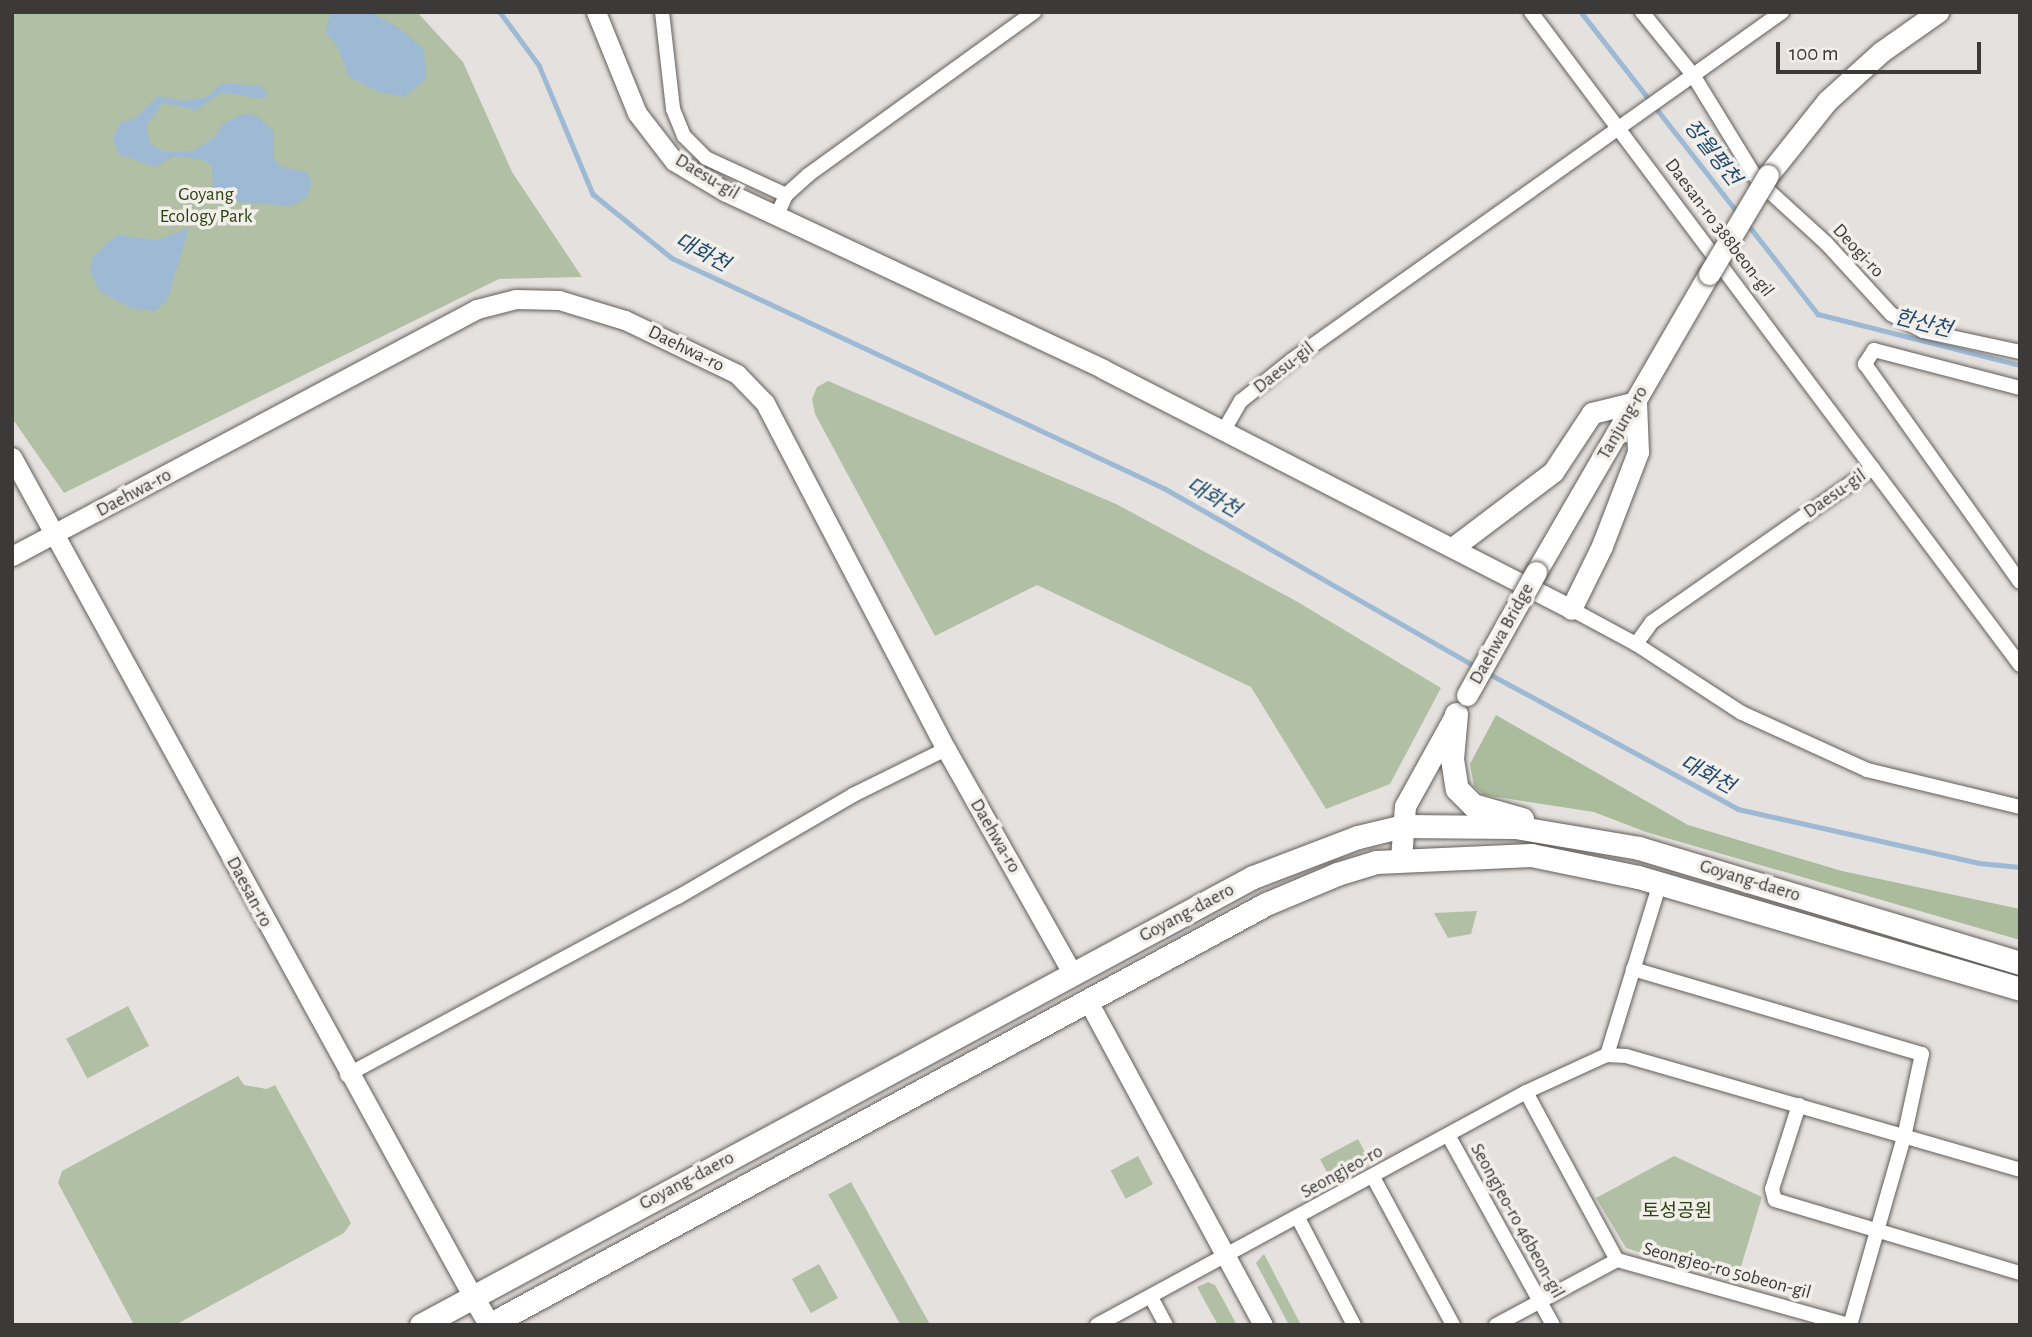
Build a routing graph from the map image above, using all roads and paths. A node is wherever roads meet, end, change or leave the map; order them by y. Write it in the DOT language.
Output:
graph roads {
  1 [pos="596,12"];
  2 [pos="662,12"];
  3 [pos="1034,12"];
  4 [pos="1531,12"];
  5 [pos="1642,12"];
  6 [pos="1782,12"];
  7 [pos="1938,12"];
  8 [pos="1688,80"];
  9 [pos="1625,125"];
  10 [pos="1763,178"];
  11 [pos="782,204"];
  12 [pos="2020,352"];
  13 [pos="2020,388"];
  14 [pos="1636,402"];
  15 [pos="1224,430"];
  16 [pos="12,457"];
  17 [pos="1873,468"];
  18 [pos="56,535"];
  19 [pos="1455,546"];
  20 [pos="12,556"];
  21 [pos="1536,572"];
  22 [pos="2020,582"];
  23 [pos="1571,609"];
  24 [pos="1636,643"];
  25 [pos="2020,665"];
  26 [pos="1462,705"];
  27 [pos="946,749"];
  28 [pos="2020,807"];
  29 [pos="1403,826"];
  30 [pos="1572,834"];
  31 [pos="1401,859"];
  32 [pos="1660,883"];
  33 [pos="2020,963"];
  34 [pos="1633,969"];
  35 [pos="1073,974"];
  36 [pos="2020,989"];
  37 [pos="1089,1003"];
  38 [pos="1607,1055"];
  39 [pos="347,1075"];
  40 [pos="1526,1092"];
  41 [pos="1799,1105"];
  42 [pos="1448,1135"];
  43 [pos="1904,1138"];
  44 [pos="2020,1170"];
  45 [pos="1373,1177"];
  46 [pos="1298,1218"];
  47 [pos="1877,1232"];
  48 [pos="1227,1255"];
  49 [pos="1617,1261"];
  50 [pos="2020,1273"];
  51 [pos="473,1297"];
  52 [pos="1151,1297"];
  53 [pos="1540,1302"];
  54 [pos="421,1325"];
  55 [pos="490,1325"];
  56 [pos="1097,1325"];
  57 [pos="1166,1325"];
  58 [pos="1264,1325"];
  59 [pos="1354,1325"];
  60 [pos="1453,1325"];
  61 [pos="1496,1325"];
  62 [pos="1553,1325"];
  63 [pos="1849,1325"];
  1 -- 11 [label="street, Daesu-gil"];
  2 -- 11 [label="street"];
  3 -- 11 [label="street"];
  4 -- 9 [label="street, Daesan-ro 388beon-gil"];
  5 -- 8 [label="street"];
  6 -- 8 [label="street"];
  7 -- 10 [label="main road"];
  8 -- 9 [label="street, Daesu-gil"];
  8 -- 10 [label="street"];
  9 -- 15 [label="street, Daesu-gil"];
  9 -- 17 [label="street, Daesan-ro 388beon-gil"];
  10 -- 12 [label="street, Deogi-ro"];
  10 -- 14 [label="main road, Tanjung-ro, bridge"];
  11 -- 15 [label="street, Daesu-gil"];
  13 -- 22 [label="street"];
  14 -- 19 [label="main road"];
  14 -- 21 [label="main road, Tanjung-ro"];
  14 -- 23 [label="main road"];
  15 -- 19 [label="street, Daesu-gil"];
  16 -- 18 [label="street, Daesan-ro"];
  17 -- 24 [label="street, Daesu-gil"];
  17 -- 25 [label="street, Daesu-gil"];
  18 -- 20 [label="street, Daehwa-ro"];
  18 -- 27 [label="street, Daehwa-ro"];
  18 -- 39 [label="street, Daesan-ro"];
  19 -- 23 [label="street, Daesu-gil"];
  21 -- 26 [label="main road, Daehwa Bridge, bridge"];
  23 -- 24 [label="street, Daesu-gil"];
  24 -- 28 [label="street, Daesu-gil"];
  26 -- 29 [label="main road"];
  26 -- 30 [label="main road"];
  27 -- 35 [label="street, Daehwa-ro"];
  27 -- 39 [label="street"];
  29 -- 30 [label="main road, Goyang-daero"];
  29 -- 31 [label="main road"];
  29 -- 35 [label="main road, Goyang-daero"];
  30 -- 33 [label="main road, Goyang-daero"];
  31 -- 32 [label="main road, Goyang-daero"];
  31 -- 37 [label="main road, Goyang-daero"];
  32 -- 34 [label="street"];
  32 -- 36 [label="main road, Goyang-daero"];
  34 -- 38 [label="street"];
  34 -- 43 [label="street"];
  35 -- 51 [label="main road, Goyang-daero"];
  37 -- 48 [label="street"];
  37 -- 55 [label="main road, Goyang-daero"];
  38 -- 40 [label="street, Seongjeo-ro"];
  38 -- 41 [label="street"];
  39 -- 51 [label="street, Daesan-ro"];
  40 -- 42 [label="street, Seongjeo-ro"];
  40 -- 49 [label="street, Seongjeo-ro 50beon-gil"];
  41 -- 43 [label="street"];
  41 -- 47 [label="street"];
  42 -- 45 [label="street, Seongjeo-ro"];
  42 -- 53 [label="street, Seongjeo-ro 46beon-gil"];
  43 -- 44 [label="street"];
  43 -- 47 [label="street"];
  45 -- 46 [label="street, Seongjeo-ro"];
  45 -- 60 [label="street"];
  46 -- 48 [label="street, Seongjeo-ro"];
  46 -- 59 [label="street"];
  47 -- 50 [label="street"];
  47 -- 63 [label="street"];
  48 -- 52 [label="street, Seongjeo-ro"];
  48 -- 58 [label="street"];
  49 -- 53 [label="street"];
  49 -- 63 [label="street, Seongjeo-ro 50beon-gil"];
  51 -- 54 [label="main road, Goyang-daero"];
  51 -- 55 [label="main road, Daesan-ro"];
  52 -- 56 [label="street, Seongjeo-ro"];
  52 -- 57 [label="street"];
  53 -- 61 [label="street"];
  53 -- 62 [label="street, Seongjeo-ro 46beon-gil"];
}
